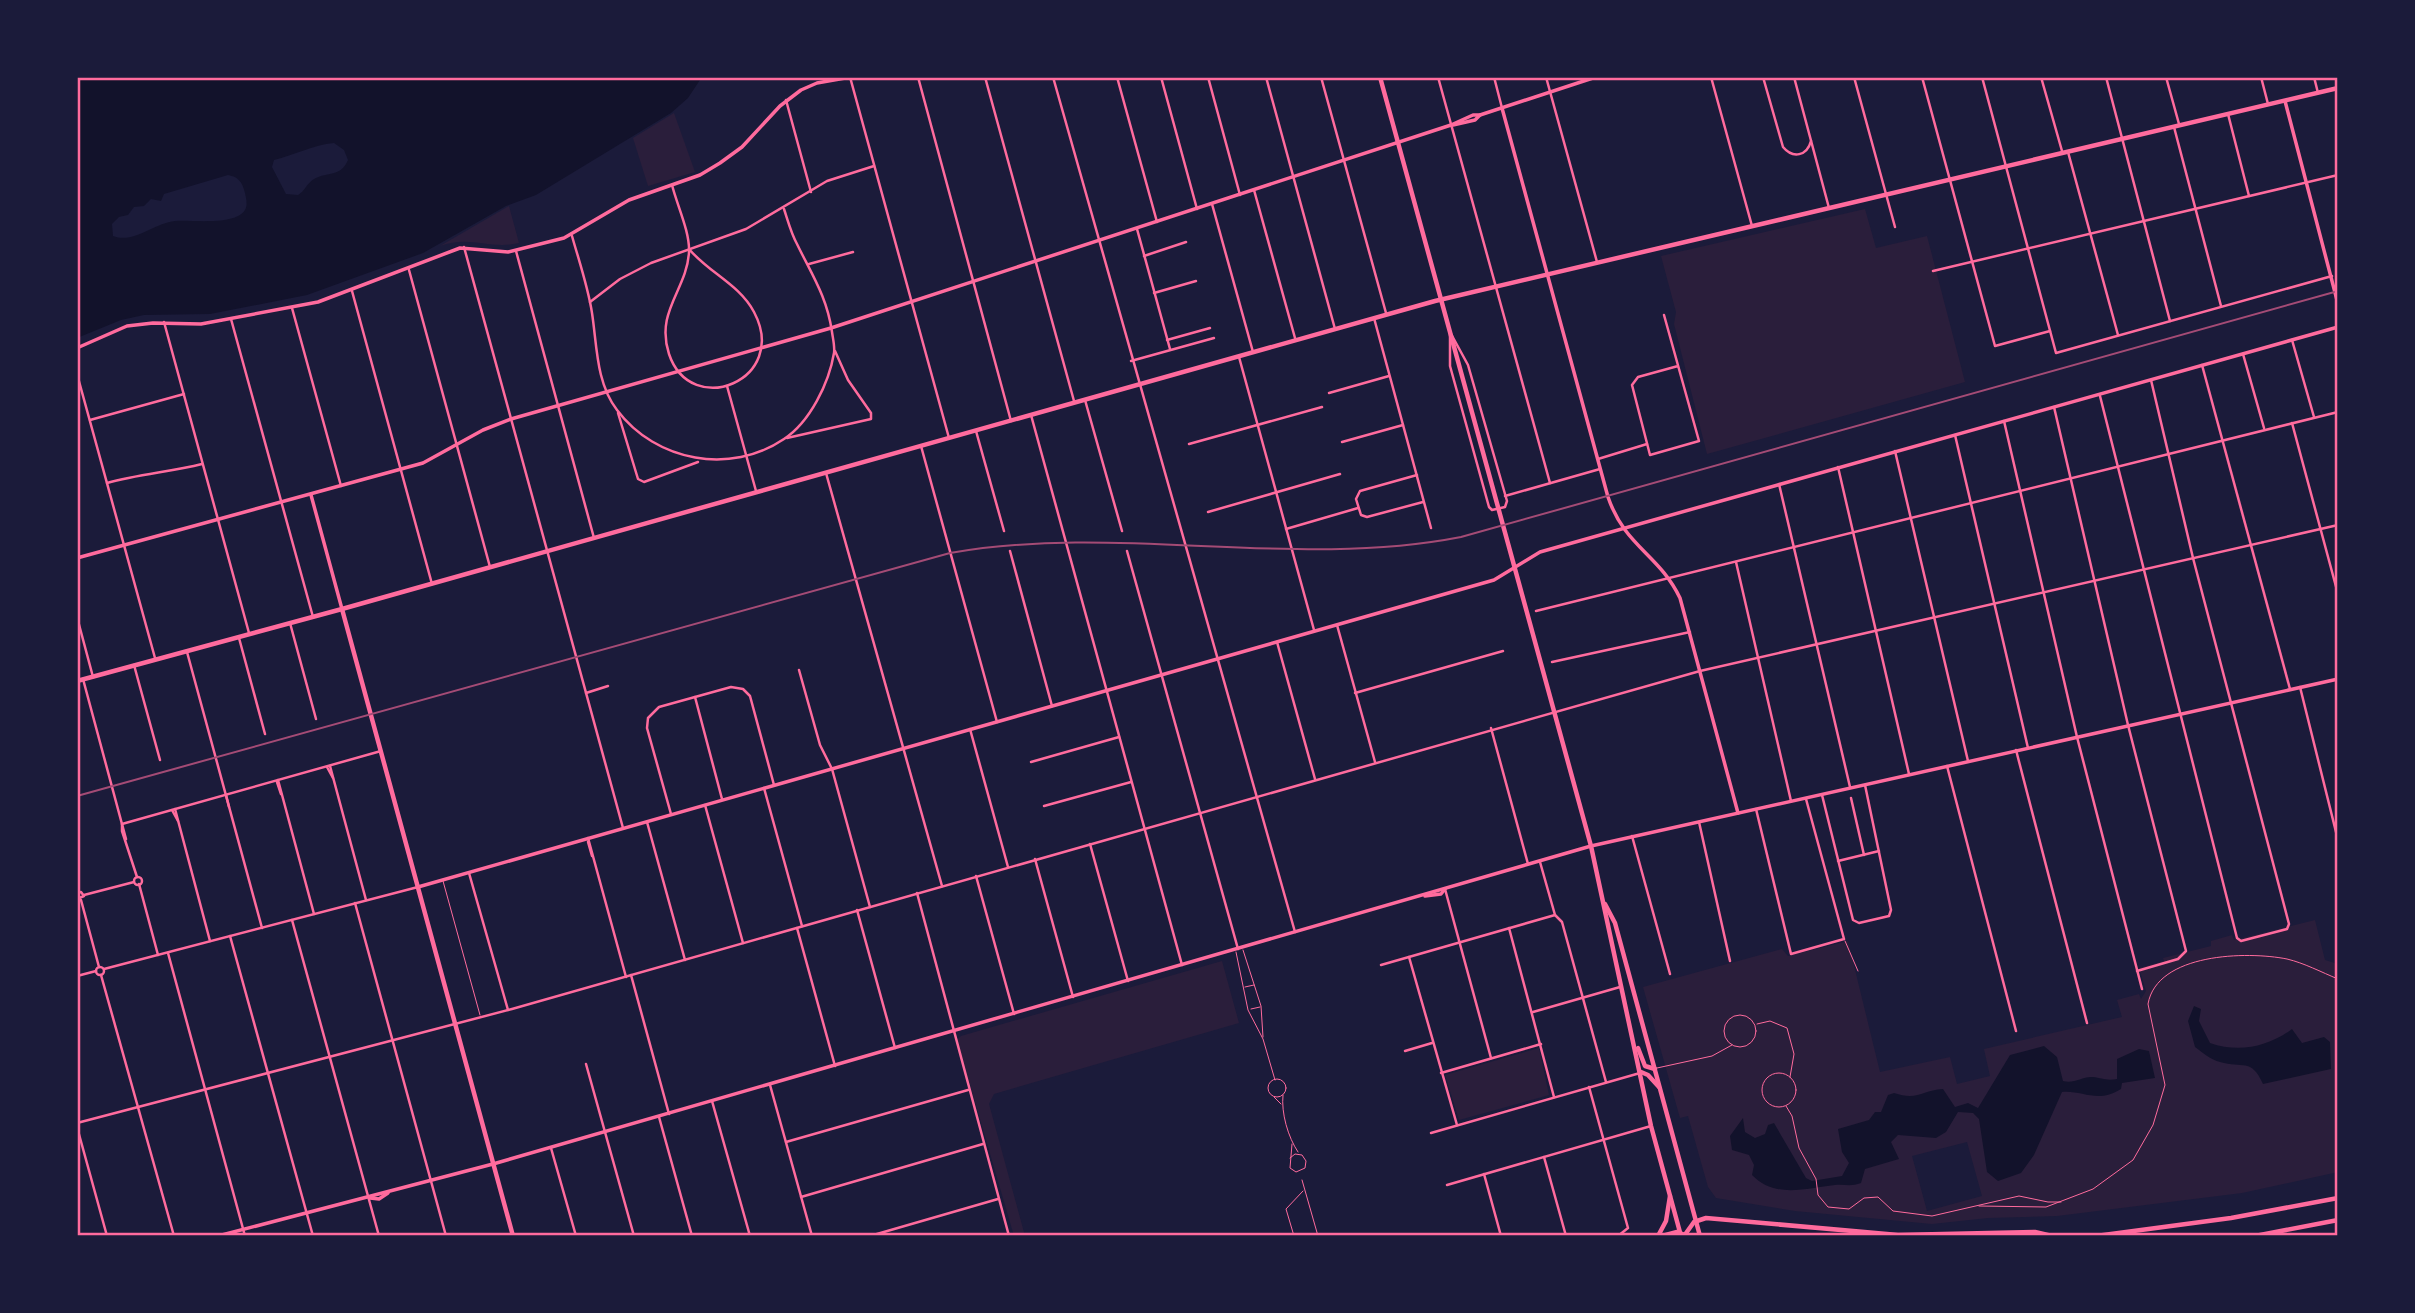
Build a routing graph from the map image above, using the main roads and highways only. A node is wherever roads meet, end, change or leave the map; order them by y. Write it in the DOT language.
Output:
graph roads {
  1 [pos="1380,77"];
  2 [pos="2338,88"];
  3 [pos="1441,300"];
  4 [pos="342,609"];
  5 [pos="80,680"];
  6 [pos="1604,901"];
  7 [pos="1623,986"];
  8 [pos="1638,1009"];
  9 [pos="1636,1047"];
  10 [pos="1655,1069"];
  11 [pos="1641,1072"];
  12 [pos="1661,1090"];
  13 [pos="1670,1196"];
  14 [pos="2338,1198"];
  15 [pos="1696,1220"];
  16 [pos="2338,1220"];
  17 [pos="1683,1235"];
  18 [pos="513,1236"];
  19 [pos="1660,1236"];
  20 [pos="1700,1236"];
  21 [pos="2052,1236"];
  22 [pos="2096,1236"];
  23 [pos="2255,1236"];
  1 -- 3 [label="main road"];
  2 -- 3 [label="main road"];
  3 -- 4 [label="main road"];
  3 -- 6 [label="main road"];
  4 -- 5 [label="main road"];
  4 -- 18 [label="main road"];
  6 -- 7 [label="main road"];
  6 -- 8 [label="main road"];
  7 -- 8 [label="main road"];
  7 -- 9 [label="main road"];
  8 -- 10 [label="main road"];
  9 -- 10 [label="main road"];
  9 -- 11 [label="main road"];
  10 -- 12 [label="main road"];
  11 -- 12 [label="main road"];
  11 -- 13 [label="main road"];
  12 -- 15 [label="main road"];
  13 -- 17 [label="main road"];
  13 -- 19 [label="main road"];
  14 -- 22 [label="main road"];
  15 -- 17 [label="main road"];
  15 -- 20 [label="main road"];
  15 -- 21 [label="main road"];
  16 -- 23 [label="main road"];
  17 -- 19 [label="main road"];
}
